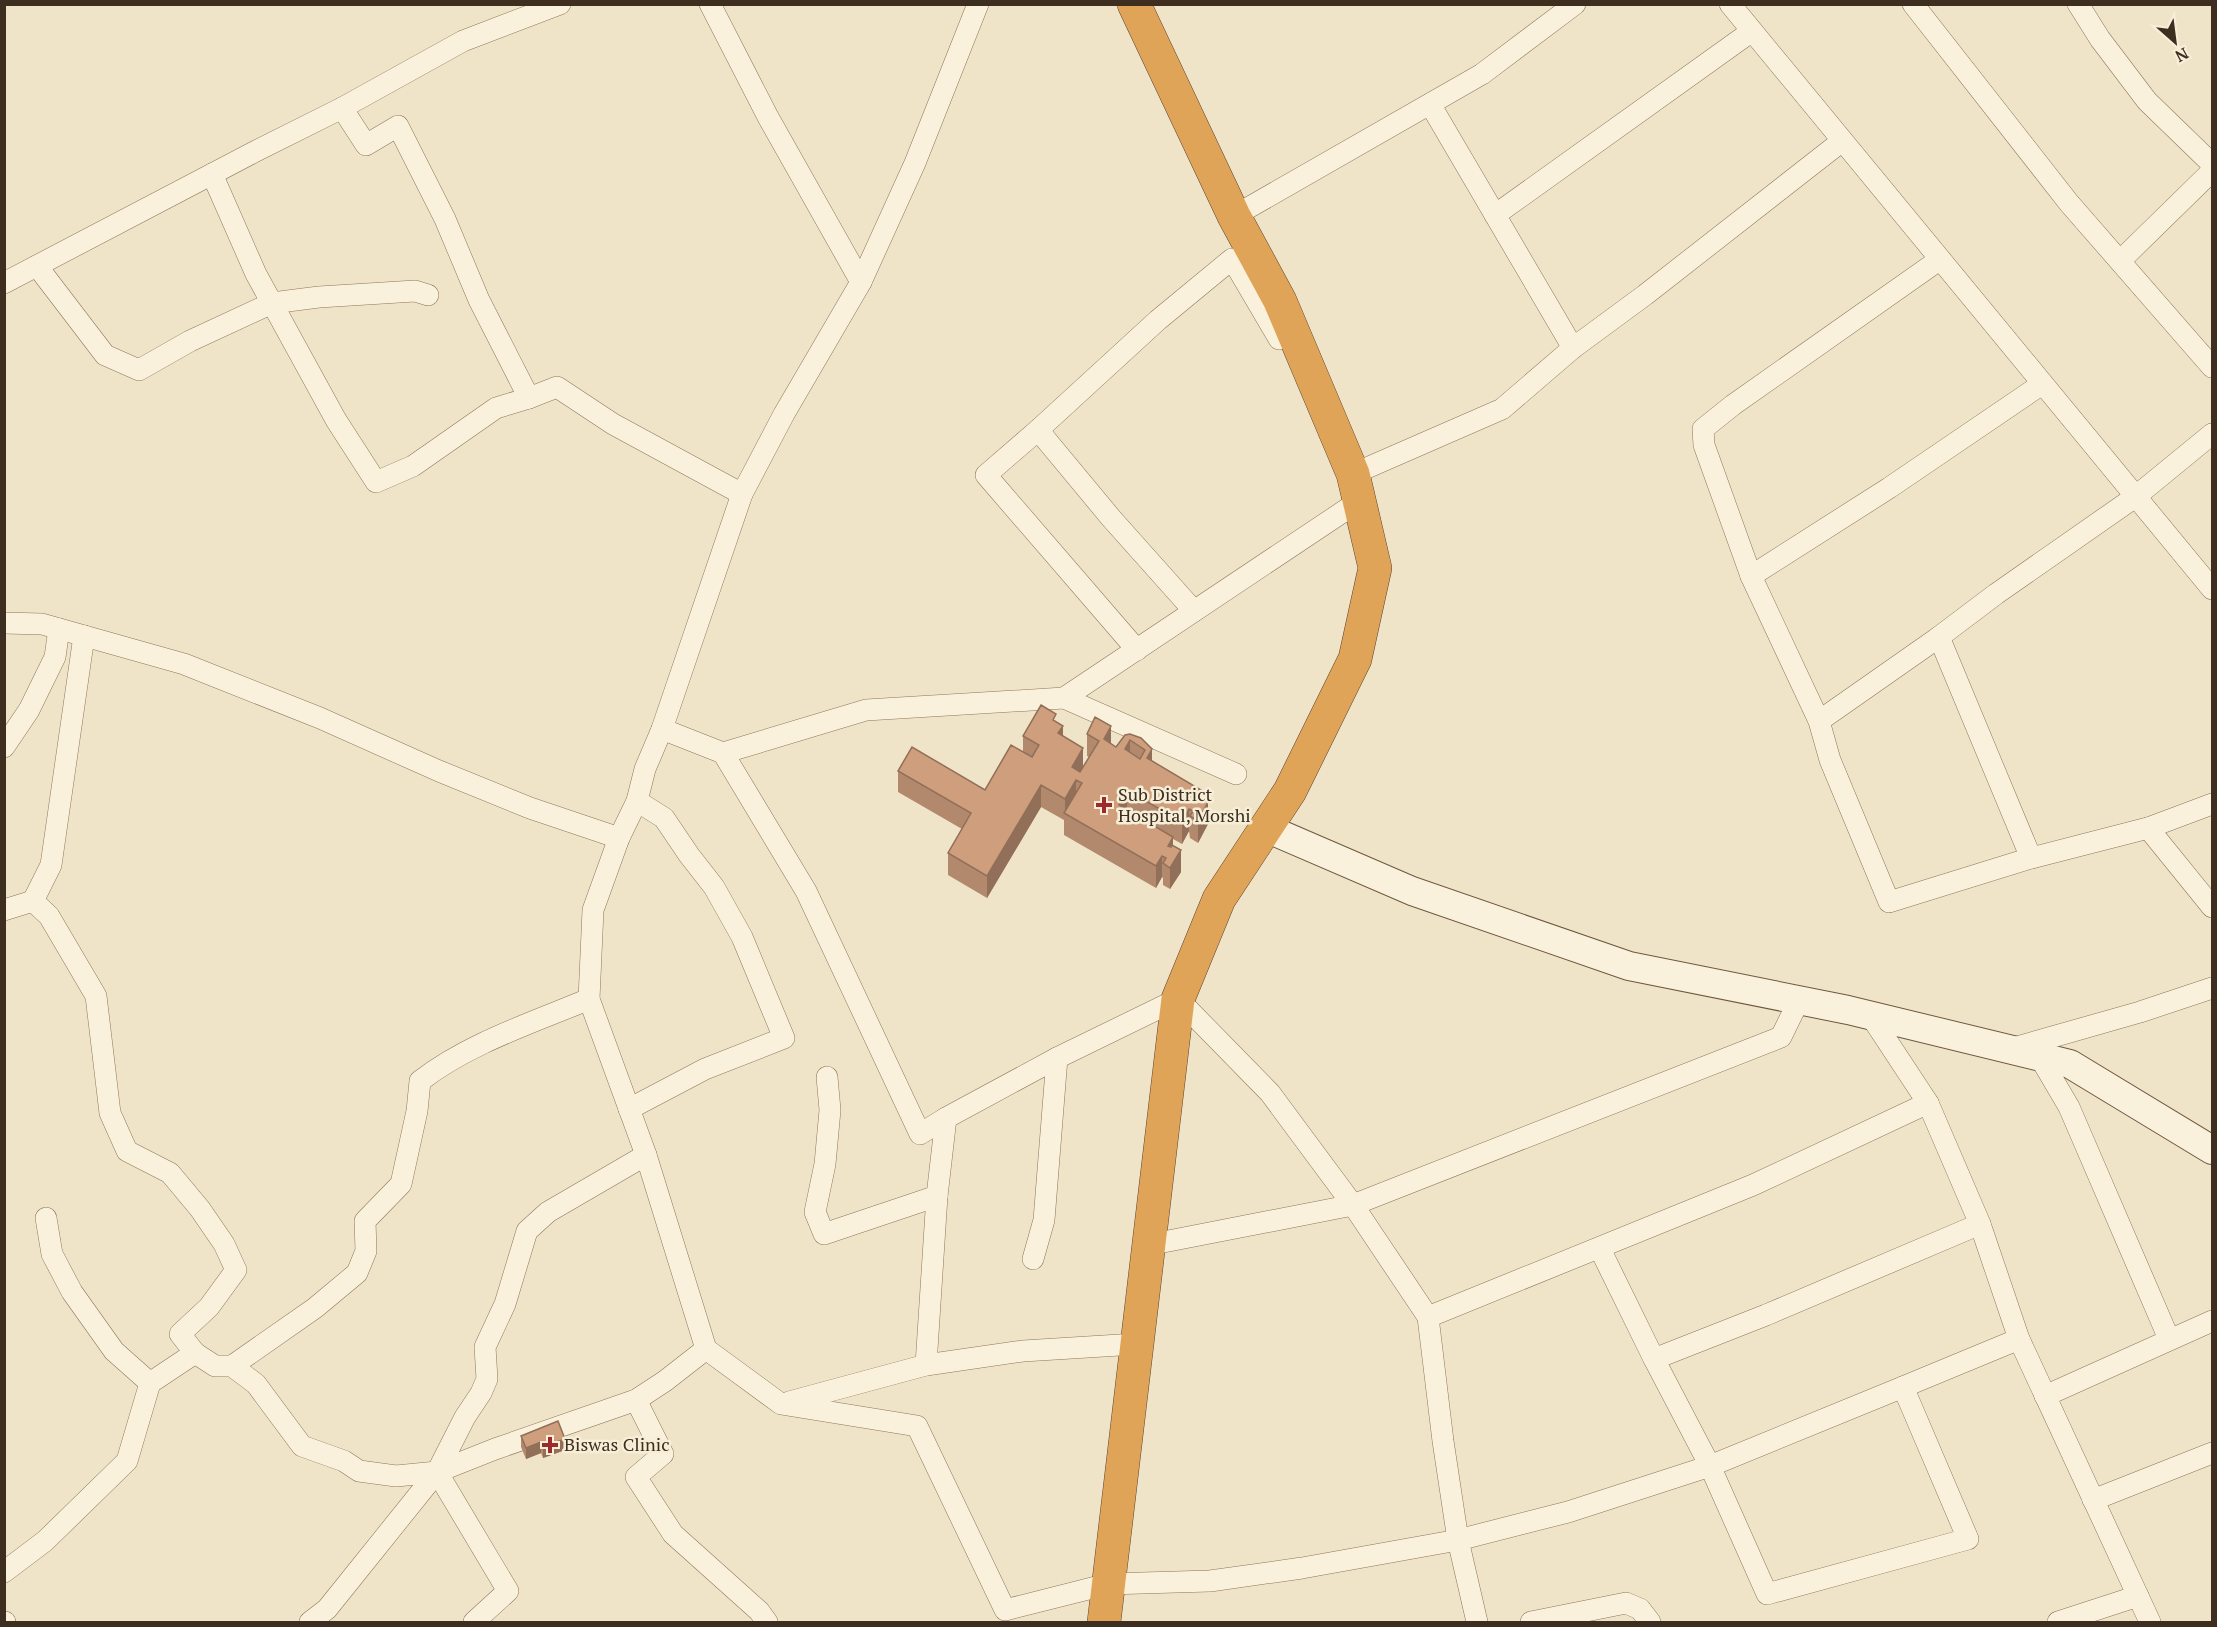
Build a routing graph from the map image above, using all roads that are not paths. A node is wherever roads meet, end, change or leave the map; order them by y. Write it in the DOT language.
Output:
graph roads {
  1 [pos="560,4"];
  2 [pos="978,4"];
  3 [pos="1134,4"];
  4 [pos="1575,4"];
  5 [pos="1730,4"];
  6 [pos="1913,4"];
  7 [pos="2078,4"];
  8 [pos="717,8"];
  9 [pos="1752,31"];
  10 [pos="1430,104"];
  11 [pos="342,108"];
  12 [pos="1842,141"];
  13 [pos="2212,164"];
  14 [pos="2212,171"];
  15 [pos="212,174"];
  16 [pos="1495,215"];
  17 [pos="1233,216"];
  18 [pos="1939,260"];
  19 [pos="2120,261"];
  20 [pos="37,266"];
  21 [pos="861,282"];
  22 [pos="4,283"];
  23 [pos="428,295"];
  24 [pos="272,303"];
  25 [pos="1294,334"];
  26 [pos="1573,348"];
  27 [pos="2212,367"];
  28 [pos="2042,384"];
  29 [pos="529,398"];
  30 [pos="1038,429"];
  31 [pos="2212,434"];
  32 [pos="1356,488"];
  33 [pos="742,494"];
  34 [pos="2135,497"];
  35 [pos="1751,576"];
  36 [pos="2212,589"];
  37 [pos="1194,611"];
  38 [pos="4,623"];
  39 [pos="59,629"];
  40 [pos="84,636"];
  41 [pos="1939,637"];
  42 [pos="1137,650"];
  43 [pos="1064,698"];
  44 [pos="1819,721"];
  45 [pos="662,729"];
  46 [pos="4,747"];
  47 [pos="723,753"];
  48 [pos="1236,774"];
  49 [pos="637,801"];
  50 [pos="2212,804"];
  51 [pos="1266,828"];
  52 [pos="2148,828"];
  53 [pos="619,838"];
  54 [pos="2031,858"];
  55 [pos="33,901"];
  56 [pos="2212,907"];
  57 [pos="4,910"];
  58 [pos="2212,988"];
  59 [pos="589,999"];
  60 [pos="1178,999"];
  61 [pos="1799,1000"];
  62 [pos="1870,1015"];
  63 [pos="2010,1049"];
  64 [pos="2039,1056"];
  65 [pos="1057,1058"];
  66 [pos="827,1077"];
  67 [pos="1928,1103"];
  68 [pos="629,1109"];
  69 [pos="946,1118"];
  70 [pos="2212,1149"];
  71 [pos="646,1155"];
  72 [pos="938,1196"];
  73 [pos="1353,1205"];
  74 [pos="46,1218"];
  75 [pos="1980,1224"];
  76 [pos="1148,1245"];
  77 [pos="1600,1249"];
  78 [pos="1033,1260"];
  79 [pos="1428,1317"];
  80 [pos="2212,1321"];
  81 [pos="2019,1339"];
  82 [pos="2169,1339"];
  83 [pos="1136,1344"];
  84 [pos="706,1349"];
  85 [pos="195,1353"];
  86 [pos="1654,1359"];
  87 [pos="926,1365"];
  88 [pos="232,1366"];
  89 [pos="150,1383"];
  90 [pos="1903,1386"];
  91 [pos="2045,1396"];
  92 [pos="636,1400"];
  93 [pos="781,1404"];
  94 [pos="2212,1453"];
  95 [pos="1710,1466"];
  96 [pos="437,1472"];
  97 [pos="2093,1500"];
  98 [pos="1458,1540"];
  99 [pos="4,1572"];
  100 [pos="1108,1584"];
  101 [pos="2138,1596"];
  102 [pos="310,1623"];
  103 [pos="474,1623"];
  104 [pos="767,1623"];
  105 [pos="1104,1623"];
  106 [pos="1477,1623"];
  107 [pos="1531,1623"];
  108 [pos="1650,1623"];
  109 [pos="2058,1623"];
  110 [pos="2150,1623"];
  1 -- 11 [label="street"];
  2 -- 21 [label="street"];
  3 -- 17 [label="highway"];
  4 -- 10 [label="street"];
  5 -- 9 [label="street"];
  6 -- 19 [label="street"];
  7 -- 13 [label="street"];
  8 -- 21 [label="street"];
  9 -- 12 [label="street"];
  9 -- 16 [label="street"];
  10 -- 16 [label="street"];
  10 -- 17 [label="street"];
  11 -- 15 [label="street"];
  11 -- 29 [label="street"];
  12 -- 18 [label="street"];
  12 -- 26 [label="street"];
  14 -- 19 [label="street"];
  15 -- 20 [label="street"];
  15 -- 24 [label="street"];
  16 -- 26 [label="street"];
  17 -- 25 [label="highway"];
  18 -- 28 [label="street"];
  18 -- 35 [label="street"];
  19 -- 27 [label="street"];
  20 -- 22 [label="street"];
  20 -- 24 [label="street"];
  21 -- 33 [label="street"];
  23 -- 24 [label="street"];
  24 -- 29 [label="street"];
  25 -- 30 [label="street"];
  25 -- 32 [label="highway"];
  26 -- 32 [label="street"];
  28 -- 34 [label="street"];
  28 -- 35 [label="street"];
  29 -- 33 [label="street"];
  30 -- 37 [label="street"];
  30 -- 42 [label="street"];
  31 -- 34 [label="street"];
  32 -- 37 [label="street"];
  32 -- 51 [label="highway"];
  33 -- 45 [label="street"];
  34 -- 36 [label="street"];
  34 -- 41 [label="street"];
  35 -- 44 [label="street"];
  37 -- 42 [label="street"];
  38 -- 39 [label="street"];
  39 -- 40 [label="street"];
  39 -- 46 [label="street"];
  40 -- 53 [label="street"];
  40 -- 55 [label="street"];
  41 -- 44 [label="street"];
  41 -- 54 [label="street"];
  42 -- 43 [label="street"];
  43 -- 47 [label="street"];
  43 -- 48 [label="street"];
  44 -- 54 [label="street"];
  45 -- 47 [label="street"];
  45 -- 49 [label="street"];
  47 -- 69 [label="street"];
  49 -- 53 [label="street"];
  49 -- 68 [label="street"];
  50 -- 52 [label="street"];
  51 -- 60 [label="highway"];
  51 -- 61 [label="street"];
  52 -- 54 [label="street"];
  52 -- 56 [label="street"];
  53 -- 59 [label="street"];
  55 -- 57 [label="street"];
  55 -- 85 [label="street"];
  58 -- 63 [label="street"];
  59 -- 68 [label="street"];
  59 -- 88 [label="street"];
  60 -- 65 [label="street"];
  60 -- 73 [label="street"];
  60 -- 76 [label="highway"];
  61 -- 62 [label="street"];
  61 -- 73 [label="street"];
  62 -- 63 [label="street"];
  62 -- 67 [label="street"];
  63 -- 64 [label="street"];
  64 -- 70 [label="street"];
  64 -- 82 [label="street"];
  65 -- 69 [label="street"];
  65 -- 78 [label="street"];
  66 -- 72 [label="street"];
  67 -- 75 [label="street"];
  67 -- 77 [label="street"];
  68 -- 71 [label="street"];
  69 -- 72 [label="street"];
  71 -- 84 [label="street"];
  71 -- 96 [label="street"];
  72 -- 87 [label="street"];
  73 -- 76 [label="street"];
  73 -- 79 [label="street"];
  74 -- 89 [label="street"];
  75 -- 81 [label="street"];
  75 -- 86 [label="street"];
  76 -- 83 [label="highway"];
  77 -- 79 [label="street"];
  77 -- 86 [label="street"];
  79 -- 98 [label="street"];
  80 -- 82 [label="street"];
  81 -- 90 [label="street"];
  81 -- 91 [label="street"];
  82 -- 91 [label="street"];
  83 -- 87 [label="street"];
  83 -- 100 [label="highway"];
  84 -- 92 [label="street"];
  84 -- 93 [label="street"];
  85 -- 88 [label="street"];
  85 -- 89 [label="street"];
  86 -- 95 [label="street"];
  87 -- 93 [label="street"];
  88 -- 96 [label="street"];
  89 -- 99 [label="street"];
  90 -- 95 [label="street"];
  90 -- 95 [label="street"];
  91 -- 97 [label="street"];
  92 -- 96 [label="street"];
  92 -- 104 [label="street"];
  93 -- 100 [label="street"];
  94 -- 97 [label="street"];
  95 -- 98 [label="street"];
  96 -- 102 [label="street"];
  96 -- 103 [label="street"];
  97 -- 101 [label="street"];
  98 -- 100 [label="street"];
  98 -- 106 [label="street"];
  100 -- 105 [label="highway"];
  101 -- 109 [label="street"];
  101 -- 110 [label="street"];
  107 -- 108 [label="street"];
}
